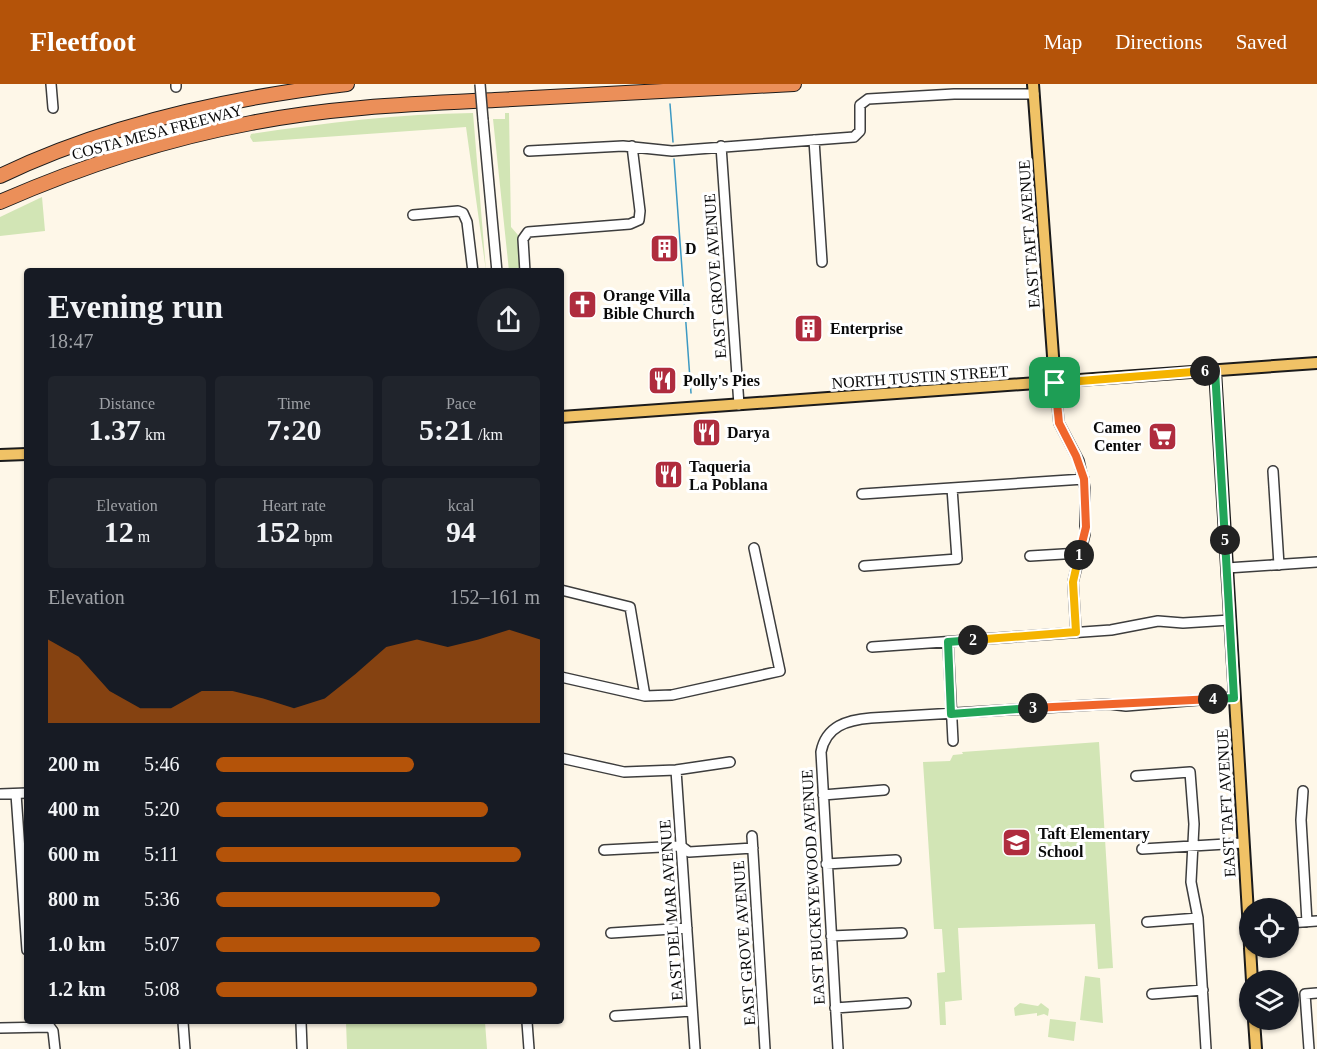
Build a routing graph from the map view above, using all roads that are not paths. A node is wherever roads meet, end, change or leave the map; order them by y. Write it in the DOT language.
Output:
graph roads {
  1 [pos="51,84"];
  2 [pos="347,84"];
  3 [pos="480,84"];
  4 [pos="794,84"];
  5 [pos="1033,89"];
  6 [pos="53,108"];
  7 [pos="814,140"];
  8 [pos="632,146"];
  9 [pos="721,146"];
  10 [pos="529,151"];
  11 [pos="0,176"];
  12 [pos="0,202"];
  13 [pos="413,215"];
  14 [pos="822,262"];
  15 [pos="473,268"];
  16 [pos="497,268"];
  17 [pos="525,268"];
  18 [pos="1317,363"];
  19 [pos="1215,370"];
  20 [pos="1055,383"];
  21 [pos="739,405"];
  22 [pos="564,417"];
  23 [pos="24,454"];
  24 [pos="0,455"];
  25 [pos="1272,471"];
  26 [pos="1084,479"];
  27 [pos="952,488"];
  28 [pos="862,494"];
  29 [pos="754,548"];
  30 [pos="1080,553"];
  31 [pos="1030,556"];
  32 [pos="1317,562"];
  33 [pos="1279,565"];
  34 [pos="864,566"];
  35 [pos="1227,568"];
  36 [pos="564,591"];
  37 [pos="1230,620"];
  38 [pos="1076,632"];
  39 [pos="948,642"];
  40 [pos="872,647"];
  41 [pos="564,678"];
  42 [pos="645,696"];
  43 [pos="1234,698"];
  44 [pos="951,714"];
  45 [pos="953,741"];
  46 [pos="564,759"];
  47 [pos="730,762"];
  48 [pos="676,770"];
  49 [pos="1136,776"];
  50 [pos="884,790"];
  51 [pos="1303,791"];
  52 [pos="24,793"];
  53 [pos="0,794"];
  54 [pos="16,794"];
  55 [pos="823,795"];
  56 [pos="752,836"];
  57 [pos="1243,843"];
  58 [pos="681,846"];
  59 [pos="1192,846"];
  60 [pos="753,848"];
  61 [pos="1143,849"];
  62 [pos="604,850"];
  63 [pos="896,861"];
  64 [pos="826,864"];
  65 [pos="1247,898"];
  66 [pos="24,899"];
  67 [pos="1198,918"];
  68 [pos="1317,921"];
  69 [pos="1146,922"];
  70 [pos="1299,922"];
  71 [pos="1307,922"];
  72 [pos="687,928"];
  73 [pos="611,933"];
  74 [pos="902,933"];
  75 [pos="831,936"];
  76 [pos="1203,990"];
  77 [pos="1317,993"];
  78 [pos="1152,994"];
  79 [pos="906,1003"];
  80 [pos="835,1008"];
  81 [pos="692,1011"];
  82 [pos="615,1016"];
  83 [pos="32,1024"];
  84 [pos="183,1024"];
  85 [pos="301,1024"];
  86 [pos="527,1024"];
  87 [pos="0,1028"];
  88 [pos="1255,1030"];
  89 [pos="55,1049"];
  90 [pos="185,1049"];
  91 [pos="302,1049"];
  92 [pos="529,1049"];
  93 [pos="694,1049"];
  94 [pos="765,1049"];
  95 [pos="838,1049"];
  96 [pos="1206,1049"];
  97 [pos="1256,1049"];
  98 [pos="1309,1049"];
  1 -- 6 [label="street"];
  2 -- 11 [label="highway, COSTA MESA FREEWAY"];
  3 -- 16 [label="street, bridge"];
  4 -- 12 [label="highway, COSTA MESA FREEWAY"];
  5 -- 7 [label="street"];
  5 -- 20 [label="main road, EAST TAFT AVENUE"];
  7 -- 9 [label="street"];
  7 -- 14 [label="street"];
  8 -- 9 [label="street"];
  8 -- 10 [label="street"];
  8 -- 17 [label="street"];
  9 -- 21 [label="street, EAST GROVE AVENUE"];
  13 -- 15 [label="street"];
  18 -- 19 [label="main road, NORTH TUSTIN STREET"];
  19 -- 20 [label="main road, NORTH TUSTIN STREET"];
  19 -- 35 [label="main road, EAST TAFT AVENUE"];
  20 -- 21 [label="main road, NORTH TUSTIN STREET"];
  20 -- 26 [label="street"];
  21 -- 22 [label="main road, NORTH TUSTIN STREET"];
  23 -- 24 [label="main road"];
  25 -- 33 [label="street"];
  26 -- 27 [label="street"];
  26 -- 30 [label="street"];
  27 -- 28 [label="street"];
  27 -- 34 [label="street"];
  29 -- 42 [label="street"];
  30 -- 31 [label="street"];
  30 -- 38 [label="street"];
  32 -- 33 [label="street"];
  33 -- 35 [label="street"];
  35 -- 37 [label="main road, EAST TAFT AVENUE"];
  36 -- 42 [label="street"];
  37 -- 38 [label="street"];
  37 -- 43 [label="main road, EAST TAFT AVENUE"];
  38 -- 39 [label="street"];
  39 -- 40 [label="street"];
  39 -- 44 [label="street"];
  41 -- 42 [label="street"];
  43 -- 44 [label="street"];
  43 -- 57 [label="main road, EAST TAFT AVENUE"];
  44 -- 45 [label="street"];
  44 -- 55 [label="street, EAST BUCKEYEWOOD AVENUE"];
  46 -- 48 [label="street"];
  47 -- 48 [label="street"];
  48 -- 58 [label="street, EAST DEL MAR AVENUE"];
  49 -- 59 [label="street"];
  50 -- 55 [label="street"];
  51 -- 71 [label="street"];
  52 -- 54 [label="street"];
  53 -- 54 [label="street"];
  54 -- 66 [label="street"];
  55 -- 64 [label="street, EAST BUCKEYEWOOD AVENUE"];
  56 -- 60 [label="street, EAST GROVE AVENUE"];
  57 -- 59 [label="street"];
  57 -- 65 [label="main road, EAST TAFT AVENUE"];
  58 -- 60 [label="street"];
  58 -- 62 [label="street"];
  58 -- 72 [label="street, EAST DEL MAR AVENUE"];
  59 -- 61 [label="street"];
  59 -- 67 [label="street"];
  60 -- 94 [label="street, EAST GROVE AVENUE"];
  63 -- 64 [label="street"];
  64 -- 75 [label="street, EAST BUCKEYEWOOD AVENUE"];
  67 -- 69 [label="street"];
  67 -- 76 [label="street"];
  68 -- 71 [label="street"];
  70 -- 71 [label="street"];
  72 -- 73 [label="street"];
  72 -- 81 [label="street, EAST DEL MAR AVENUE"];
  74 -- 75 [label="street"];
  75 -- 80 [label="street, EAST BUCKEYEWOOD AVENUE"];
  76 -- 78 [label="street"];
  76 -- 96 [label="street"];
  77 -- 98 [label="street"];
  79 -- 80 [label="street"];
  80 -- 95 [label="street, EAST BUCKEYEWOOD AVENUE"];
  81 -- 82 [label="street"];
  81 -- 93 [label="street, EAST DEL MAR AVENUE"];
  83 -- 87 [label="street"];
  83 -- 89 [label="street"];
  84 -- 90 [label="street"];
  85 -- 91 [label="street"];
  86 -- 92 [label="street"];
  88 -- 97 [label="main road"];
}
